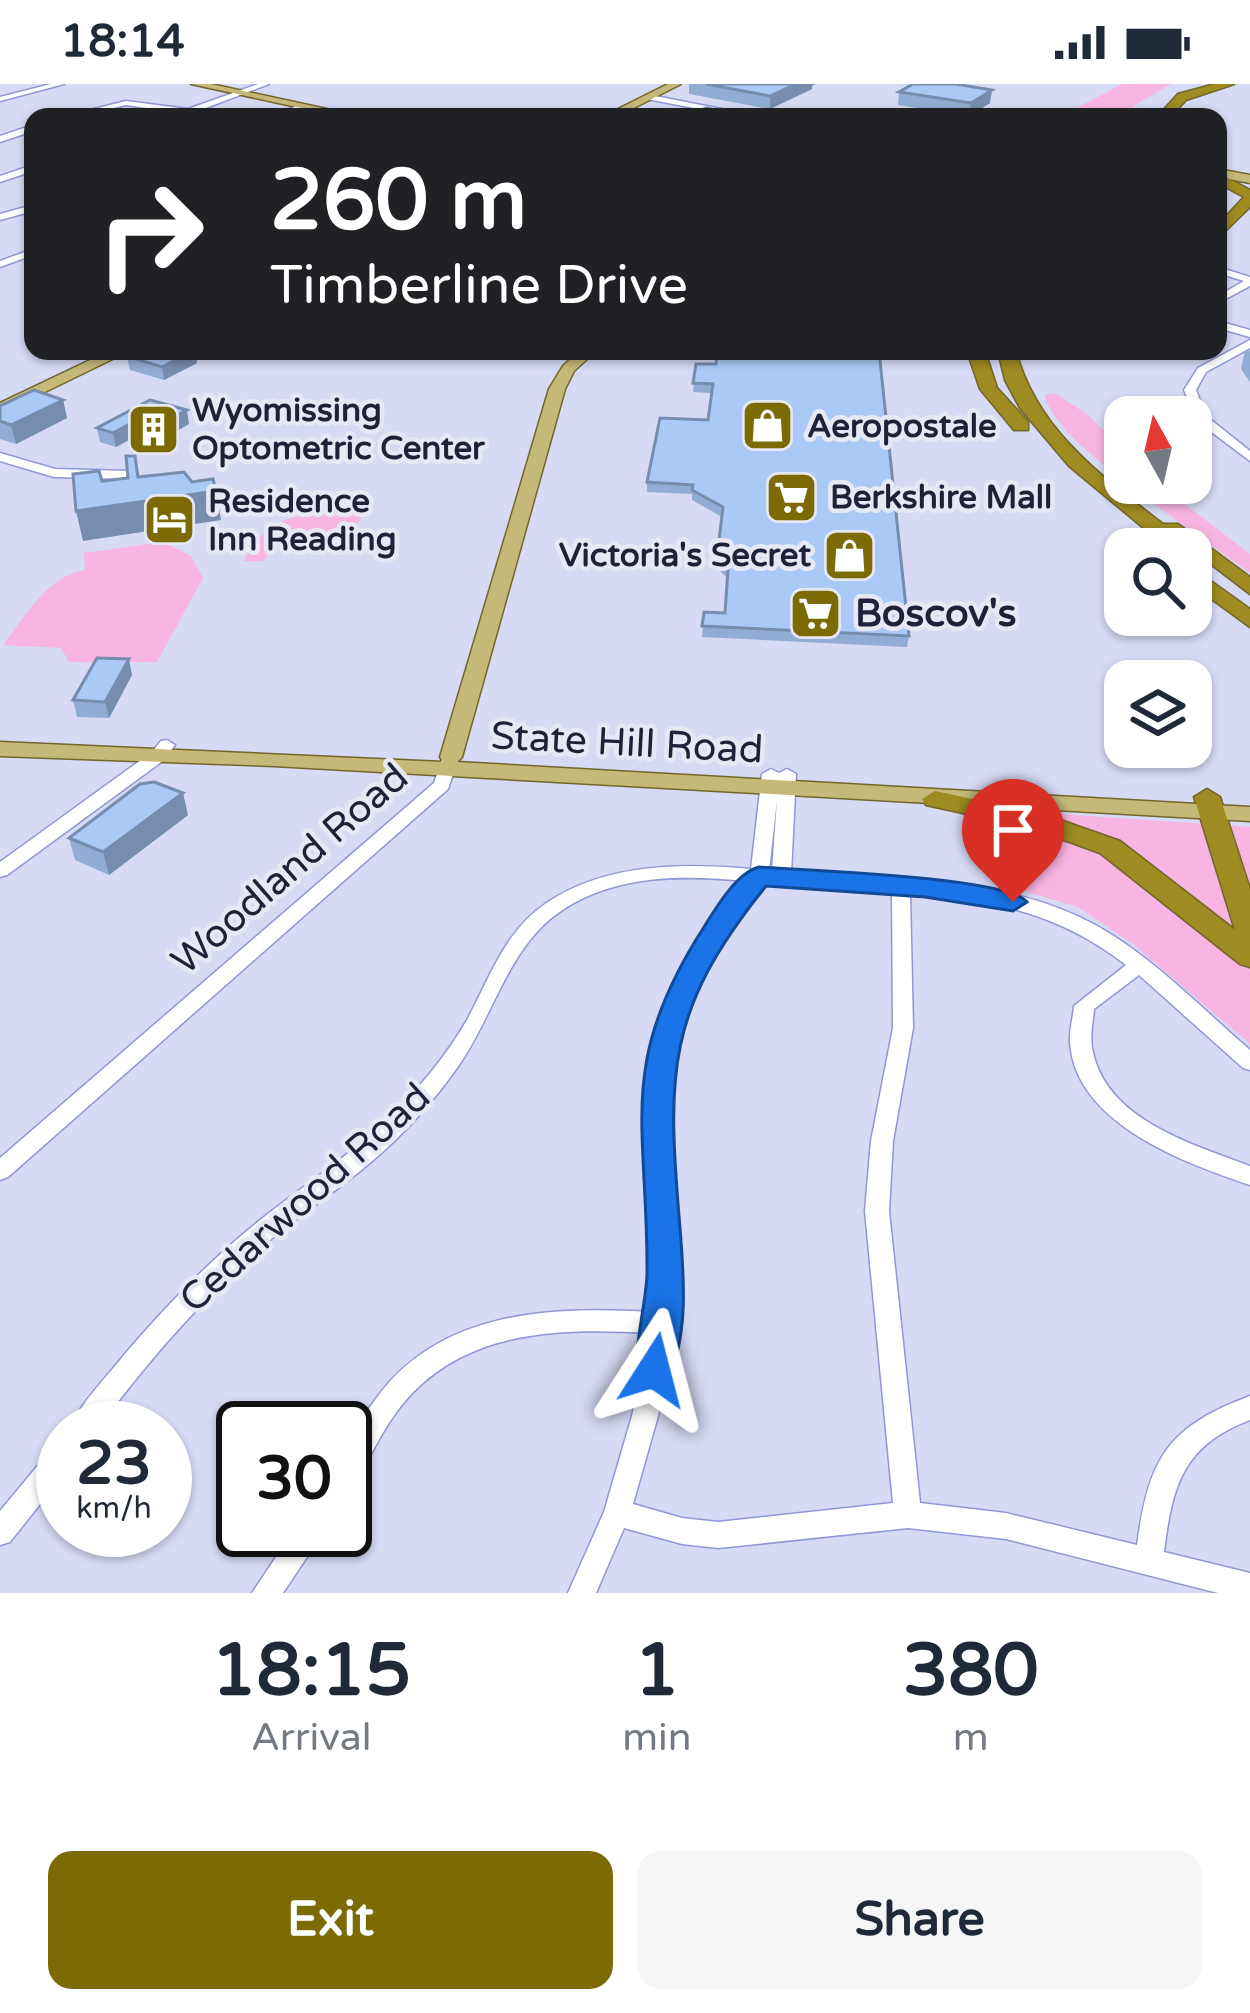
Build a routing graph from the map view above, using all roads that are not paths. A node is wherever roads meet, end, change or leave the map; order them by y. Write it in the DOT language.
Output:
graph roads {
  1 [pos="60,84"];
  2 [pos="196,84"];
  3 [pos="268,84"];
  4 [pos="676,84"];
  5 [pos="1184,84"];
  6 [pos="1200,84"];
  7 [pos="1228,84"];
  8 [pos="242,93"];
  9 [pos="650,97"];
  10 [pos="0,100"];
  11 [pos="304,106"];
  12 [pos="104,108"];
  13 [pos="162,108"];
  14 [pos="202,108"];
  15 [pos="299,108"];
  16 [pos="314,108"];
  17 [pos="626,108"];
  18 [pos="706,108"];
  19 [pos="1164,108"];
  20 [pos="1164,108"];
  21 [pos="1168,108"];
  22 [pos="1249,191"];
  23 [pos="1227,219"];
  24 [pos="102,360"];
  25 [pos="578,360"];
  26 [pos="979,360"];
  27 [pos="990,360"];
  28 [pos="1009,360"];
  29 [pos="1020,360"];
  30 [pos="1217,360"];
  31 [pos="0,409"];
  32 [pos="1025,417"];
  33 [pos="0,457"];
  34 [pos="1250,457"];
  35 [pos="1074,459"];
  36 [pos="129,475"];
  37 [pos="1134,528"];
  38 [pos="1158,528"];
  39 [pos="1212,572"];
  40 [pos="1250,586"];
  41 [pos="1212,590"];
  42 [pos="1250,602"];
  43 [pos="1250,620"];
  44 [pos="0,737"];
  45 [pos="0,748"];
  46 [pos="162,750"];
  47 [pos="449,763"];
  48 [pos="778,781"];
  49 [pos="935,799"];
  50 [pos="1227,806"];
  51 [pos="0,871"];
  52 [pos="769,877"];
  53 [pos="901,888"];
  54 [pos="1250,895"];
  55 [pos="1250,933"];
  56 [pos="1250,957"];
  57 [pos="1137,967"];
  58 [pos="1250,1062"];
  59 [pos="0,1171"];
  60 [pos="1250,1176"];
  61 [pos="663,1323"];
  62 [pos="104,1401"];
  63 [pos="1250,1408"];
  64 [pos="372,1434"];
  65 [pos="36,1488"];
  66 [pos="617,1514"];
  67 [pos="908,1515"];
  68 [pos="0,1532"];
  69 [pos="292,1557"];
  70 [pos="1149,1561"];
  71 [pos="1250,1587"];
  72 [pos="266,1593"];
  73 [pos="581,1593"];
  1 -- 10 [label="street"];
  2 -- 8 [label="main road"];
  3 -- 8 [label="street"];
  4 -- 9 [label="main road"];
  5 -- 20 [label="highway"];
  6 -- 19 [label="highway"];
  7 -- 21 [label="highway"];
  8 -- 11 [label="main road"];
  8 -- 14 [label="street"];
  9 -- 17 [label="main road"];
  9 -- 18 [label="street"];
  11 -- 15 [label="street"];
  11 -- 16 [label="main road"];
  12 -- 13 [label="street"];
  22 -- 23 [label="highway"];
  24 -- 31 [label="main road"];
  25 -- 47 [label="main road, Woodland Road"];
  26 -- 32 [label="highway"];
  27 -- 32 [label="highway"];
  28 -- 32 [label="highway"];
  29 -- 32 [label="highway"];
  30 -- 34 [label="street"];
  32 -- 35 [label="highway"];
  32 -- 37 [label="highway"];
  33 -- 36 [label="street"];
  35 -- 38 [label="highway"];
  35 -- 40 [label="highway"];
  39 -- 42 [label="highway"];
  41 -- 43 [label="highway"];
  44 -- 46 [label="main road, State Hill Road"];
  45 -- 46 [label="main road, State Hill Road"];
  46 -- 47 [label="main road, State Hill Road"];
  46 -- 51 [label="street"];
  47 -- 48 [label="main road, State Hill Road"];
  47 -- 59 [label="street, Woodland Road"];
  48 -- 49 [label="main road, State Hill Road"];
  48 -- 50 [label="main road, State Hill Road"];
  48 -- 52 [label="street"];
  49 -- 50 [label="main road, State Hill Road"];
  49 -- 56 [label="highway"];
  50 -- 54 [label="highway"];
  50 -- 55 [label="highway"];
  52 -- 53 [label="street, Cedarwood Road"];
  52 -- 61 [label="street"];
  52 -- 62 [label="street, Cedarwood Road"];
  53 -- 57 [label="street, Cedarwood Road"];
  53 -- 67 [label="street"];
  57 -- 58 [label="street, Cedarwood Road"];
  57 -- 60 [label="street"];
  61 -- 64 [label="street"];
  61 -- 66 [label="street"];
  63 -- 70 [label="street"];
  65 -- 68 [label="street"];
  66 -- 67 [label="street"];
  66 -- 73 [label="street"];
  67 -- 70 [label="street"];
  69 -- 72 [label="street"];
  70 -- 71 [label="street"];
}
